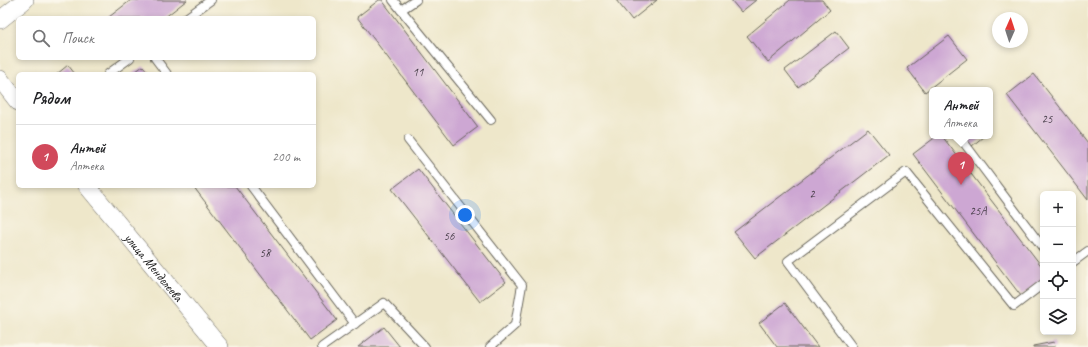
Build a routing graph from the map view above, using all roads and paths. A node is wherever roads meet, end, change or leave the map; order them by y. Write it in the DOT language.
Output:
graph roads {
  1 [pos="25,0"];
  2 [pos="211,0"];
  3 [pos="393,0"];
  4 [pos="416,0"];
  5 [pos="401,10"];
  6 [pos="189,16"];
  7 [pos="0,20"];
  8 [pos="127,60"];
  9 [pos="156,60"];
  10 [pos="111,72"];
  11 [pos="166,72"];
  12 [pos="0,79"];
  13 [pos="16,99"];
  14 [pos="491,120"];
  15 [pos="961,139"];
  16 [pos="408,140"];
  17 [pos="89,188"];
  18 [pos="253,188"];
  19 [pos="1040,244"];
  20 [pos="1088,251"];
  21 [pos="1076,260"];
  22 [pos="1040,286"];
  23 [pos="355,324"];
  24 [pos="220,347"];
  25 [pos="322,347"];
  26 [pos="425,347"];
  27 [pos="490,347"];
  28 [pos="852,347"];
  1 -- 7 [label="street"];
  2 -- 6 [label="lane"];
  3 -- 5 [label="lane"];
  4 -- 5 [label="lane"];
  5 -- 14 [label="lane"];
  8 -- 10 [label="lane"];
  9 -- 11 [label="lane"];
  12 -- 13 [label="street"];
  15 -- 19 [label="lane"];
  16 -- 27 [label="lane"];
  17 -- 24 [label="street, улица Менделеева"];
  18 -- 23 [label="lane"];
  20 -- 21 [label="lane"];
  22 -- 28 [label="lane"];
  23 -- 25 [label="lane"];
  23 -- 26 [label="lane"];
}
